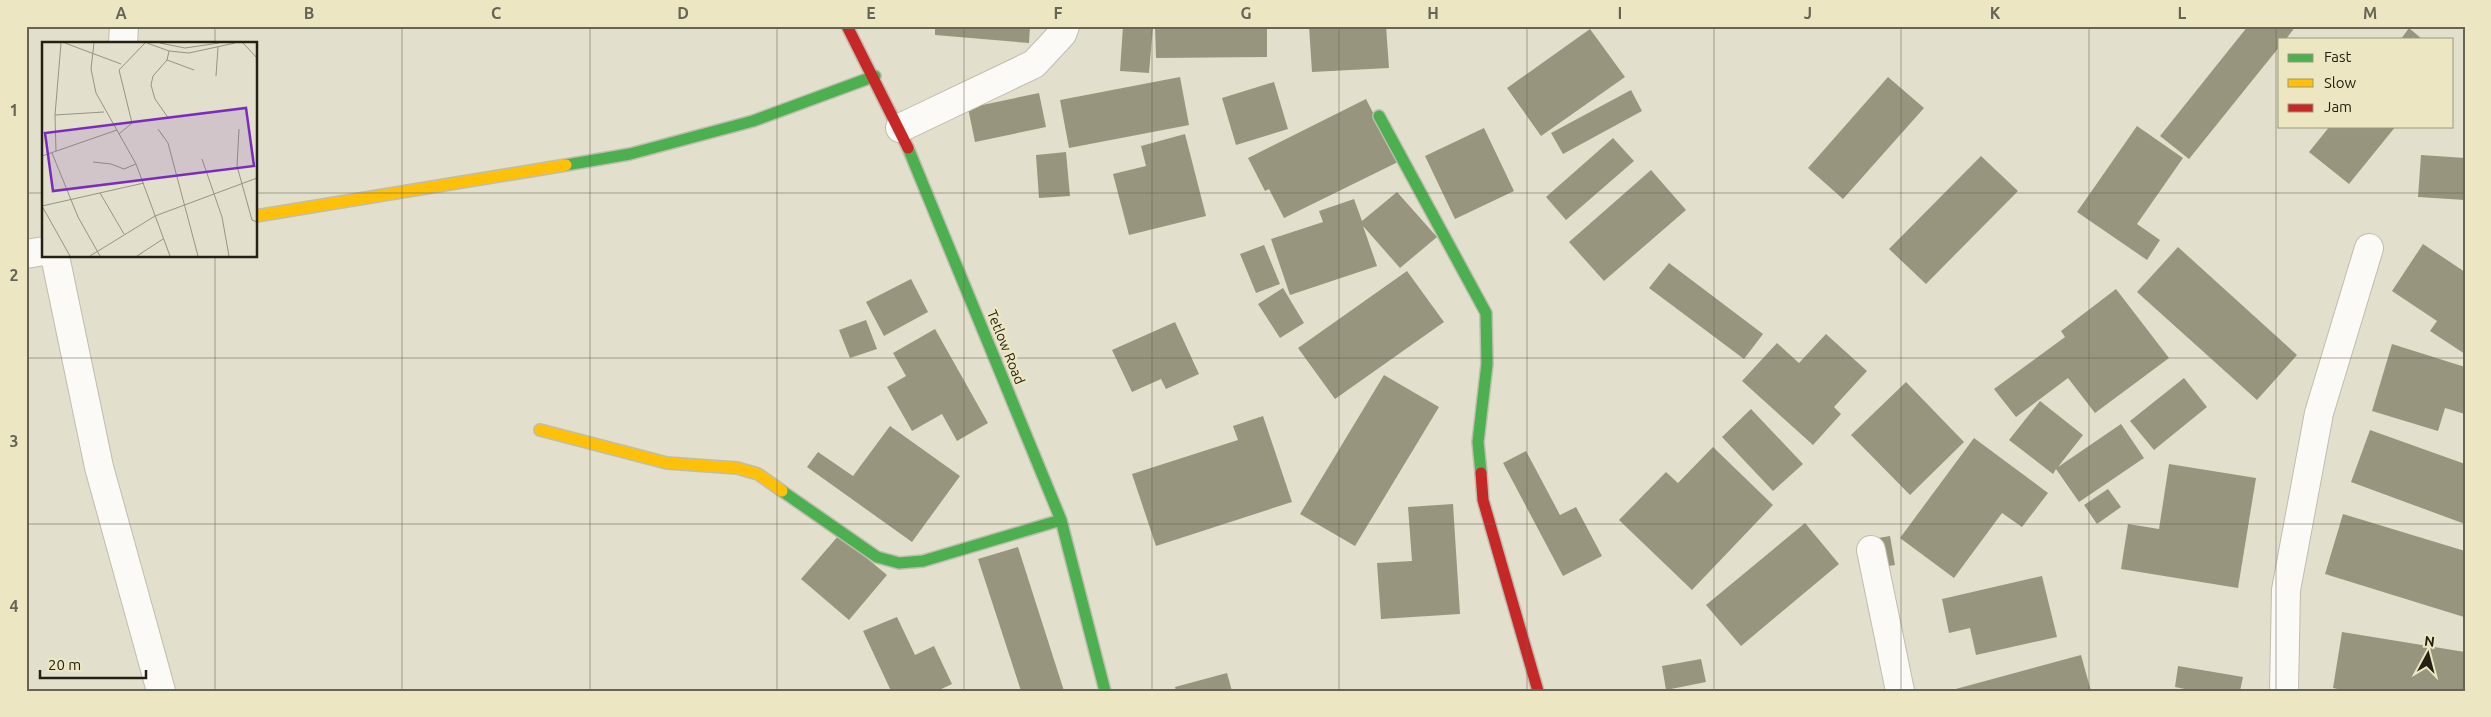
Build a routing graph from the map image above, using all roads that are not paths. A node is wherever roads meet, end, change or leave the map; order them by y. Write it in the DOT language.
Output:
graph roads {
  1 [pos="124,26"];
  2 [pos="847,26"];
  3 [pos="1065,26"];
  4 [pos="123,42"];
  5 [pos="875,76"];
  6 [pos="1379,116"];
  7 [pos="900,128"];
  8 [pos="258,216"];
  9 [pos="2369,248"];
  10 [pos="42,251"];
  11 [pos="26,254"];
  12 [pos="54,258"];
  13 [pos="540,430"];
  14 [pos="1061,520"];
  15 [pos="1871,550"];
  16 [pos="161,691"];
  17 [pos="1105,691"];
  18 [pos="1538,691"];
  19 [pos="1900,691"];
  20 [pos="2284,691"];
  1 -- 4 [label="street"];
  2 -- 5 [label="street, Tetlow Road"];
  3 -- 7 [label="street"];
  5 -- 7 [label="street, Tetlow Road"];
  5 -- 8 [label="street"];
  6 -- 18 [label="street"];
  7 -- 14 [label="street, Tetlow Road"];
  9 -- 20 [label="street"];
  10 -- 11 [label="street"];
  12 -- 16 [label="street"];
  13 -- 14 [label="street"];
  14 -- 17 [label="street, Tetlow Road"];
  15 -- 19 [label="street"];
}
